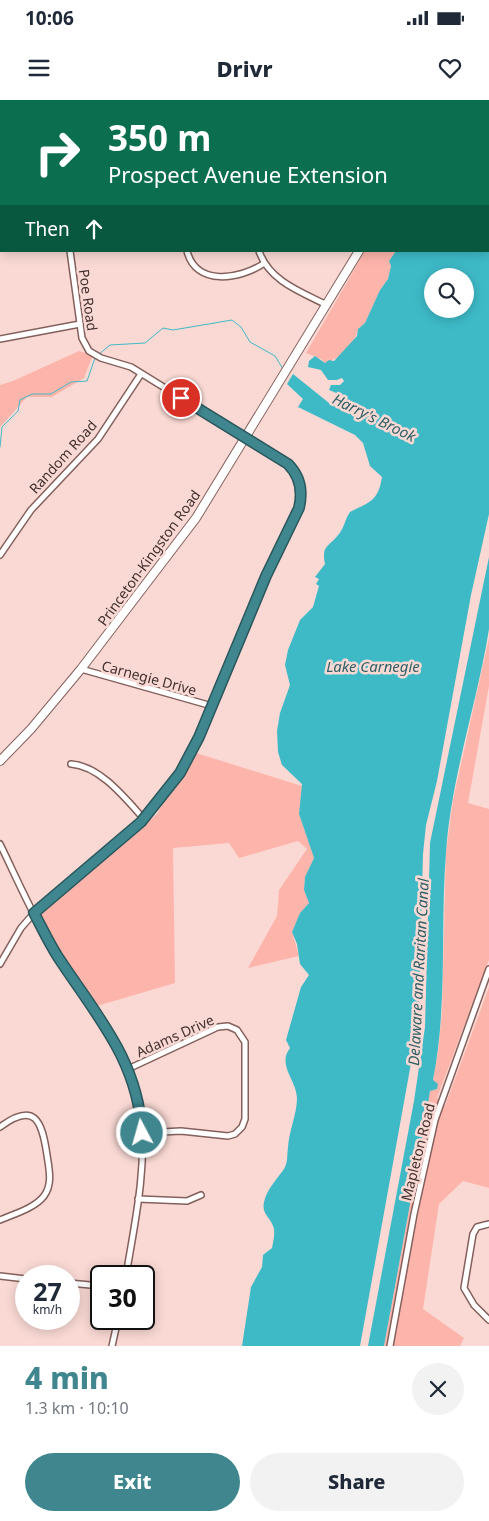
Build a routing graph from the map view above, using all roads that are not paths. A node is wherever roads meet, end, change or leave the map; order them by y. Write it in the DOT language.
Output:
graph roads {
  1 [pos="70,252"];
  2 [pos="186,252"];
  3 [pos="259,252"];
  4 [pos="358,252"];
  5 [pos="263,264"];
  6 [pos="327,305"];
  7 [pos="80,324"];
  8 [pos="0,339"];
  9 [pos="141,374"];
  10 [pos="246,437"];
  11 [pos="0,555"];
  12 [pos="81,669"];
  13 [pos="212,706"];
  14 [pos="0,760"];
  15 [pos="71,764"];
  16 [pos="144,819"];
  17 [pos="0,844"];
  18 [pos="34,913"];
  19 [pos="0,964"];
  20 [pos="489,969"];
  21 [pos="128,1069"];
  22 [pos="0,1127"];
  23 [pos="142,1133"];
  24 [pos="201,1196"];
  25 [pos="138,1199"];
  26 [pos="0,1220"];
  27 [pos="489,1224"];
  28 [pos="128,1265"];
  29 [pos="0,1276"];
  30 [pos="15,1278"];
  31 [pos="489,1320"];
  32 [pos="116,1330"];
  33 [pos="112,1346"];
  34 [pos="390,1346"];
  1 -- 7 [label="street, Poe Road"];
  2 -- 5 [label="street"];
  3 -- 5 [label="street"];
  4 -- 6 [label="main road, Princeton-Kingston Road"];
  5 -- 6 [label="street"];
  6 -- 10 [label="main road, Princeton-Kingston Road"];
  7 -- 8 [label="street"];
  7 -- 9 [label="street, Poe Road"];
  9 -- 10 [label="street, Poe Road"];
  9 -- 11 [label="street, Random Road"];
  10 -- 12 [label="main road, Princeton-Kingston Road"];
  10 -- 13 [label="street, Poe Road"];
  12 -- 13 [label="street, Carnegie Drive"];
  12 -- 14 [label="main road, Princeton-Kingston Road"];
  13 -- 16 [label="street, Poe Road"];
  15 -- 16 [label="street"];
  16 -- 18 [label="street, Poe Road"];
  17 -- 18 [label="street"];
  18 -- 19 [label="street, Poe Road"];
  18 -- 21 [label="street"];
  20 -- 34 [label="street, Mapleton Road"];
  21 -- 23 [label="street"];
  21 -- 23 [label="street, Adams Drive"];
  22 -- 26 [label="street"];
  23 -- 25 [label="street"];
  24 -- 25 [label="street"];
  25 -- 28 [label="street"];
  27 -- 31 [label="street"];
  29 -- 30 [label="street"];
  32 -- 33 [label="street"];
}
